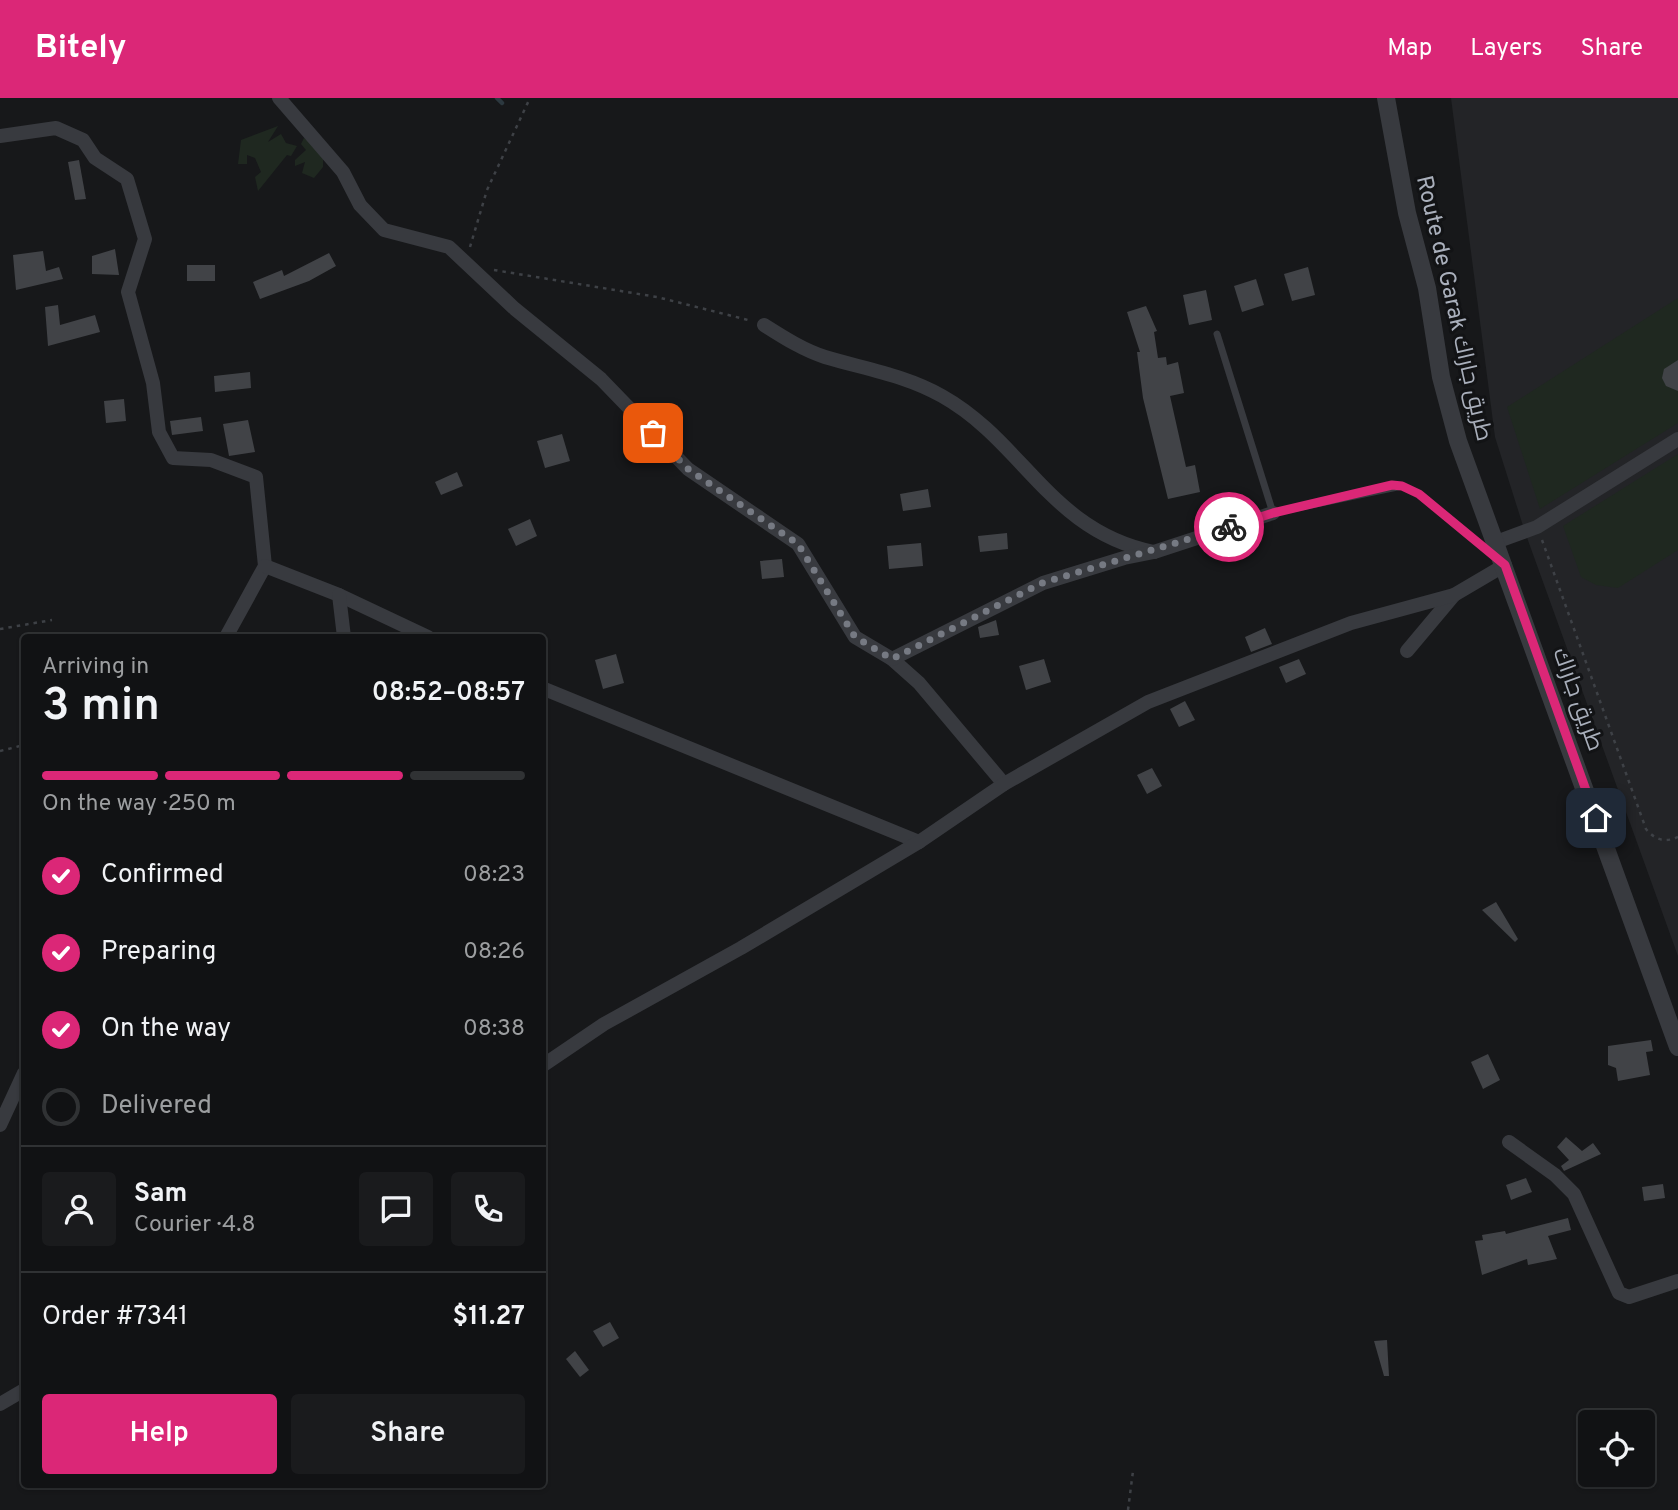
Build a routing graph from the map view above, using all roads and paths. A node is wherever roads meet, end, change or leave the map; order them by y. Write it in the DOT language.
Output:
graph roads {
  1 [pos="279,98"];
  2 [pos="530,98"];
  3 [pos="1386,98"];
  4 [pos="0,136"];
  5 [pos="466,262"];
  6 [pos="764,325"];
  7 [pos="1217,334"];
  8 [pos="1678,439"];
  9 [pos="1273,513"];
  10 [pos="1537,527"];
  11 [pos="1496,542"];
  12 [pos="1154,552"];
  13 [pos="1505,565"];
  14 [pos="264,566"];
  15 [pos="339,595"];
  16 [pos="1454,595"];
  17 [pos="52,620"];
  18 [pos="0,629"];
  19 [pos="228,634"];
  20 [pos="344,634"];
  21 [pos="422,634"];
  22 [pos="1407,651"];
  23 [pos="892,659"];
  24 [pos="546,690"];
  25 [pos="21,746"];
  26 [pos="0,751"];
  27 [pos="1004,784"];
  28 [pos="1678,837"];
  29 [pos="919,842"];
  30 [pos="1678,1047"];
  31 [pos="546,1063"];
  32 [pos="21,1080"];
  33 [pos="0,1125"];
  34 [pos="1509,1142"];
  35 [pos="1678,1281"];
  36 [pos="21,1392"];
  37 [pos="0,1404"];
  38 [pos="1133,1471"];
  39 [pos="1128,1510"];
  1 -- 5 [label="street"];
  2 -- 5 [label="path"];
  3 -- 11 [label="street, Route de Garak طريق جاراك"];
  4 -- 14 [label="street"];
  5 -- 6 [label="path"];
  5 -- 23 [label="street"];
  6 -- 12 [label="street"];
  7 -- 9 [label="lane"];
  8 -- 10 [label="street"];
  9 -- 12 [label="street"];
  9 -- 13 [label="lane"];
  10 -- 11 [label="street"];
  10 -- 28 [label="path"];
  11 -- 13 [label="street, Route de Garak طريق جاراك"];
  12 -- 23 [label="street"];
  13 -- 16 [label="street"];
  13 -- 30 [label="street, طريق جاراك"];
  14 -- 15 [label="street"];
  14 -- 19 [label="street"];
  15 -- 20 [label="street"];
  15 -- 21 [label="street"];
  16 -- 22 [label="street"];
  16 -- 27 [label="street"];
  17 -- 18 [label="path"];
  23 -- 27 [label="street"];
  24 -- 29 [label="street"];
  25 -- 26 [label="path"];
  27 -- 29 [label="street"];
  29 -- 31 [label="street"];
  32 -- 33 [label="street"];
  34 -- 35 [label="street"];
  36 -- 37 [label="street"];
  38 -- 39 [label="path"];
}
